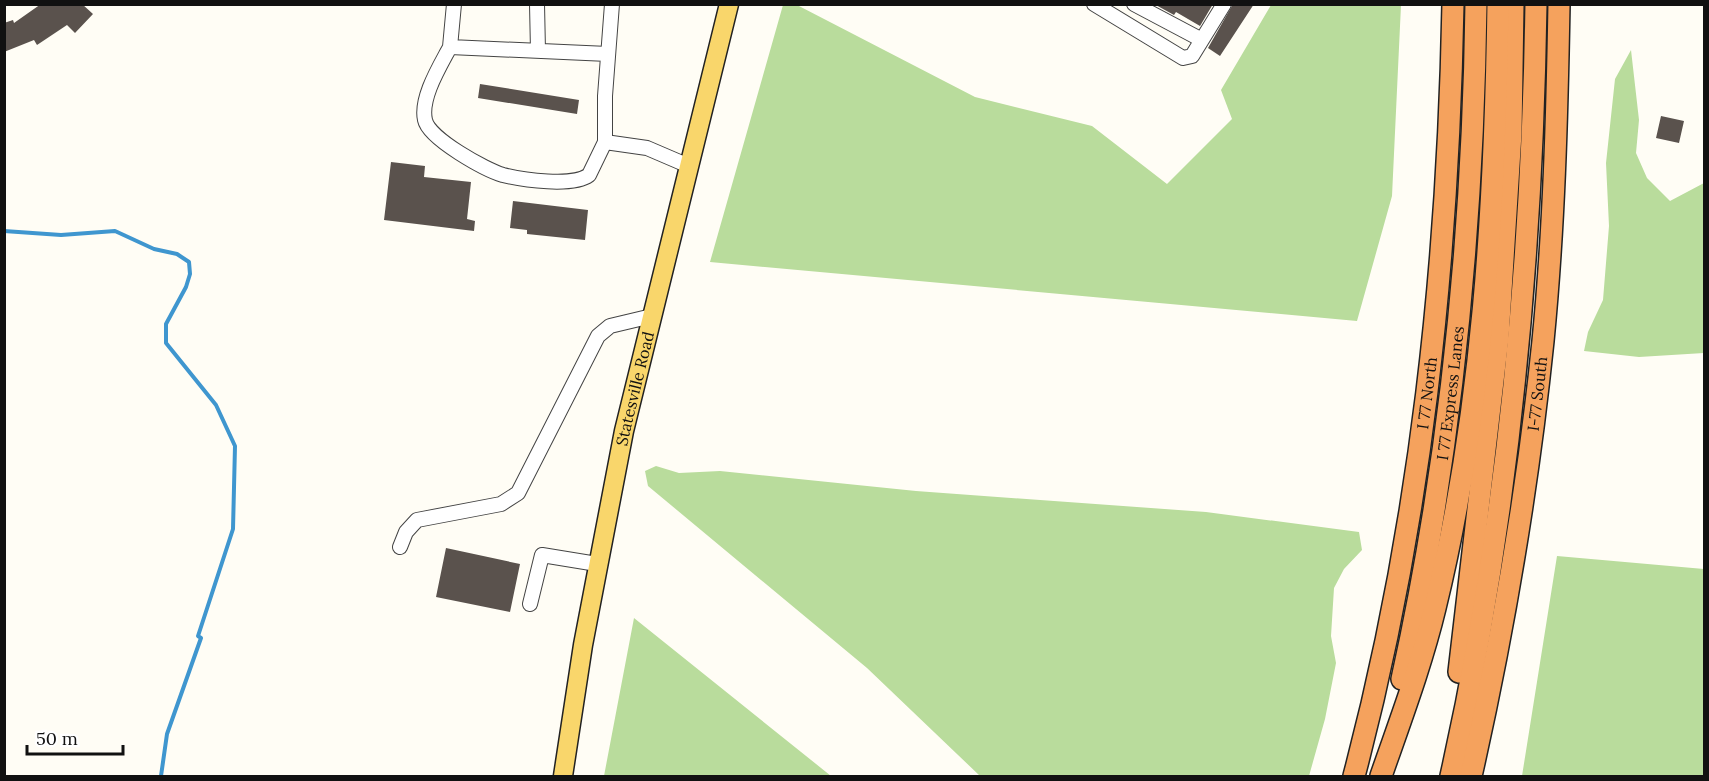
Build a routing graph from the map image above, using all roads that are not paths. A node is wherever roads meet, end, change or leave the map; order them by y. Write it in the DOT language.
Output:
graph roads {
  1 [pos="454,4"];
  2 [pos="537,4"];
  3 [pos="612,4"];
  4 [pos="729,4"];
  5 [pos="1094,4"];
  6 [pos="1134,4"];
  7 [pos="1224,4"];
  8 [pos="1453,4"];
  9 [pos="1476,4"];
  10 [pos="1498,4"];
  11 [pos="1513,4"];
  12 [pos="1536,4"];
  13 [pos="1559,4"];
  14 [pos="1152,9"];
  15 [pos="1202,40"];
  16 [pos="450,47"];
  17 [pos="538,51"];
  18 [pos="608,54"];
  19 [pos="605,142"];
  20 [pos="689,166"];
  21 [pos="652,316"];
  22 [pos="400,548"];
  23 [pos="597,564"];
  24 [pos="530,604"];
  25 [pos="563,777"];
  26 [pos="1354,777"];
  27 [pos="1379,777"];
  28 [pos="1446,777"];
  29 [pos="1451,777"];
  30 [pos="1471,777"];
  1 -- 16 [label="lane"];
  2 -- 17 [label="lane"];
  3 -- 18 [label="lane"];
  4 -- 20 [label="main road, Statesville Road"];
  5 -- 15 [label="lane"];
  6 -- 14 [label="lane"];
  7 -- 15 [label="lane"];
  8 -- 26 [label="highway, I 77 North"];
  9 -- 27 [label="highway, I 77 Express Lanes"];
  10 -- 27 [label="highway"];
  11 -- 28 [label="highway"];
  12 -- 29 [label="highway"];
  13 -- 30 [label="highway, I-77 South"];
  14 -- 15 [label="lane"];
  16 -- 17 [label="lane"];
  16 -- 19 [label="lane"];
  17 -- 18 [label="lane"];
  18 -- 19 [label="lane"];
  19 -- 20 [label="lane"];
  20 -- 21 [label="main road, Statesville Road"];
  21 -- 22 [label="lane"];
  21 -- 23 [label="main road, Statesville Road"];
  23 -- 24 [label="lane"];
  23 -- 25 [label="main road, Statesville Road"];
}
